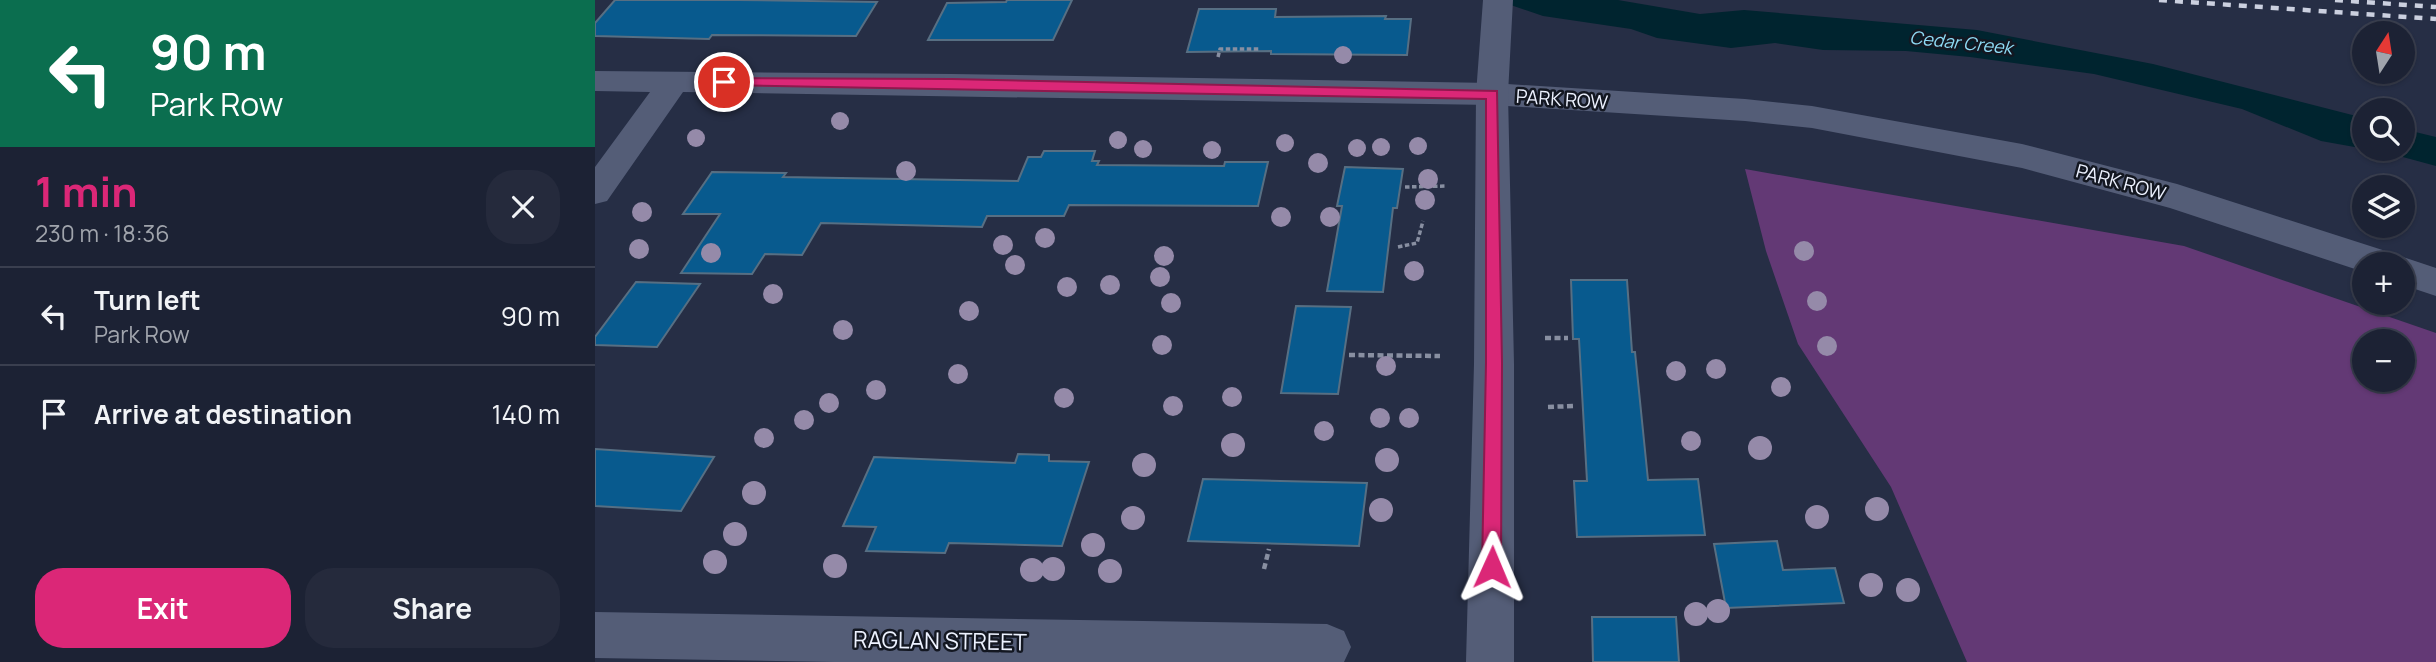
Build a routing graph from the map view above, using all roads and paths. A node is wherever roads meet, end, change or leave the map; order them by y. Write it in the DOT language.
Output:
graph roads {
  1 [pos="1498,4"];
  2 [pos="595,81"];
  3 [pos="674,82"];
  4 [pos="1492,94"];
  5 [pos="1447,186"];
  6 [pos="1405,187"];
  7 [pos="595,191"];
  8 [pos="1423,221"];
  9 [pos="1398,247"];
  10 [pos="2352,254"];
  11 [pos="2415,275"];
  12 [pos="2436,282"];
  13 [pos="1545,338"];
  14 [pos="1568,338"];
  15 [pos="1349,355"];
  16 [pos="1440,356"];
  17 [pos="1548,407"];
  18 [pos="1573,407"];
  19 [pos="1269,549"];
  20 [pos="1264,569"];
  21 [pos="595,635"];
  22 [pos="1327,647"];
  23 [pos="1490,662"];
  1 -- 4 [label="street"];
  2 -- 3 [label="street, PARK ROW"];
  3 -- 4 [label="street, PARK ROW"];
  3 -- 7 [label="street"];
  4 -- 10 [label="street, PARK ROW"];
  4 -- 23 [label="street"];
  5 -- 6 [label="path"];
  8 -- 9 [label="path"];
  11 -- 12 [label="street"];
  13 -- 14 [label="path"];
  15 -- 16 [label="path"];
  17 -- 18 [label="path"];
  19 -- 20 [label="path"];
  21 -- 22 [label="street, RAGLAN STREET"];
}
